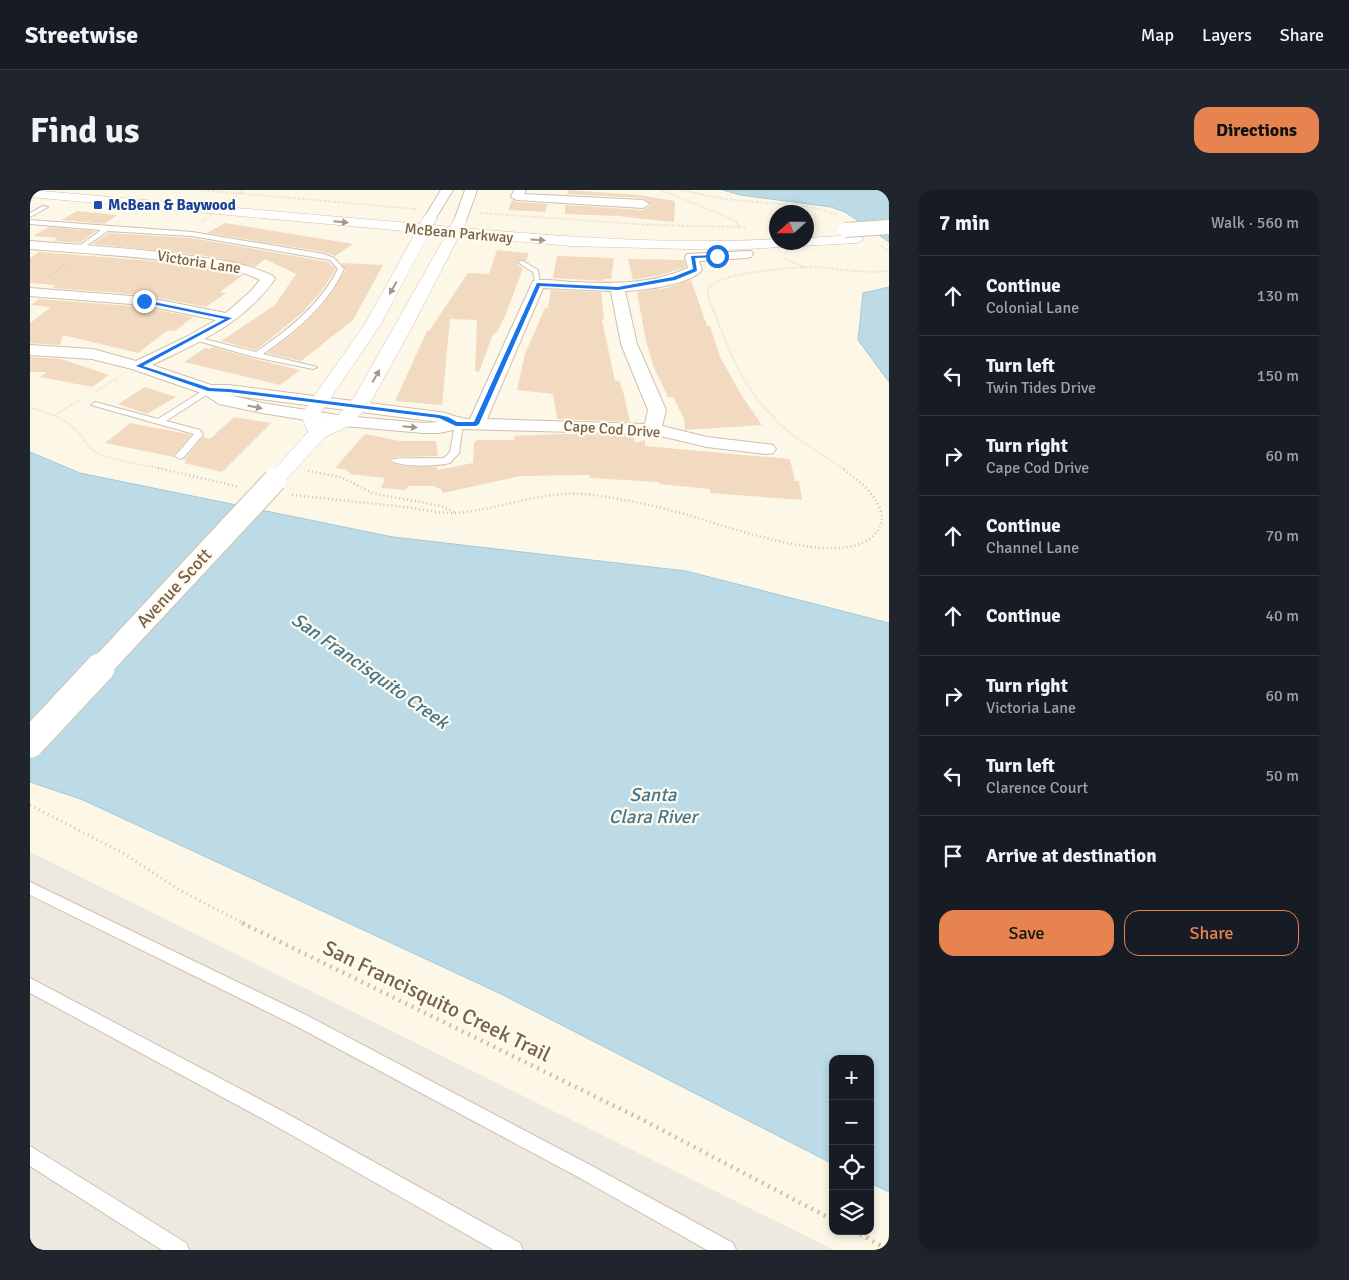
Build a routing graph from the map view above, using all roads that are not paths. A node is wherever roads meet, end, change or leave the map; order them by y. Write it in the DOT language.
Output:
graph roads {
  1 [pos="124,190"];
  2 [pos="447,190"];
  3 [pos="471,190"];
  4 [pos="520,190"];
  5 [pos="30,193"];
  6 [pos="45,206"];
  7 [pos="239,212"];
  8 [pos="30,215"];
  9 [pos="644,218"];
  10 [pos="427,219"];
  11 [pos="30,222"];
  12 [pos="458,226"];
  13 [pos="889,227"];
  14 [pos="108,229"];
  15 [pos="814,231"];
  16 [pos="769,233"];
  17 [pos="889,237"];
  18 [pos="377,238"];
  19 [pos="399,242"];
  20 [pos="30,245"];
  21 [pos="416,246"];
  22 [pos="80,248"];
  23 [pos="746,254"];
  24 [pos="521,262"];
  25 [pos="538,284"];
  26 [pos="618,289"];
  27 [pos="30,292"];
  28 [pos="230,318"];
  29 [pos="192,338"];
  30 [pos="30,350"];
  31 [pos="258,354"];
  32 [pos="138,366"];
  33 [pos="313,367"];
  34 [pos="210,390"];
  35 [pos="95,405"];
  36 [pos="356,407"];
  37 [pos="316,417"];
  38 [pos="344,420"];
  39 [pos="160,422"];
  40 [pos="464,424"];
  41 [pos="652,429"];
  42 [pos="767,449"];
  43 [pos="180,456"];
  44 [pos="394,460"];
  45 [pos="30,743"];
  46 [pos="30,888"];
  47 [pos="30,985"];
  48 [pos="30,1155"];
  49 [pos="179,1250"];
  50 [pos="513,1250"];
  51 [pos="726,1250"];
  1 -- 10 [label="main road, McBean Parkway"];
  2 -- 10 [label="street, Avenue Scott"];
  3 -- 12 [label="street"];
  4 -- 9 [label="street"];
  5 -- 7 [label="main road, McBean Parkway"];
  6 -- 8 [label="lane"];
  7 -- 10 [label="main road, McBean Parkway, one-way"];
  7 -- 18 [label="main road"];
  10 -- 12 [label="main road, McBean Parkway"];
  10 -- 21 [label="main road, Avenue Scott"];
  11 -- 14 [label="lane"];
  12 -- 16 [label="main road, McBean Parkway"];
  12 -- 17 [label="main road, McBean Parkway, one-way"];
  36 -- 12 [label="main road, one-way"];
  13 -- 15 [label="main road, bridge"];
  14 -- 22 [label="lane"];
  14 -- 31 [label="lane"];
  19 -- 21 [label="main road"];
  20 -- 22 [label="street, Victoria Lane"];
  21 -- 37 [label="main road, Avenue Scott, one-way"];
  22 -- 28 [label="street, Victoria Lane"];
  23 -- 26 [label="street"];
  24 -- 25 [label="lane"];
  25 -- 26 [label="street"];
  25 -- 40 [label="street"];
  26 -- 41 [label="street"];
  27 -- 28 [label="street"];
  28 -- 29 [label="street, Victoria Lane"];
  29 -- 31 [label="lane"];
  29 -- 32 [label="street, Victoria Lane"];
  30 -- 32 [label="street"];
  31 -- 33 [label="lane"];
  32 -- 34 [label="street"];
  34 -- 37 [label="street"];
  34 -- 39 [label="lane"];
  35 -- 39 [label="lane"];
  36 -- 37 [label="street, Cape Cod Drive"];
  36 -- 38 [label="main road"];
  36 -- 40 [label="street, Cape Cod Drive"];
  37 -- 38 [label="street, Cape Cod Drive"];
  37 -- 45 [label="main road, Avenue Scott, bridge"];
  38 -- 40 [label="street, Cape Cod Drive, one-way"];
  39 -- 43 [label="lane"];
  40 -- 41 [label="street, Cape Cod Drive"];
  40 -- 44 [label="lane"];
  41 -- 42 [label="street, Cape Cod Drive"];
  46 -- 51 [label="lane"];
  47 -- 50 [label="lane"];
  48 -- 49 [label="lane"];
}
